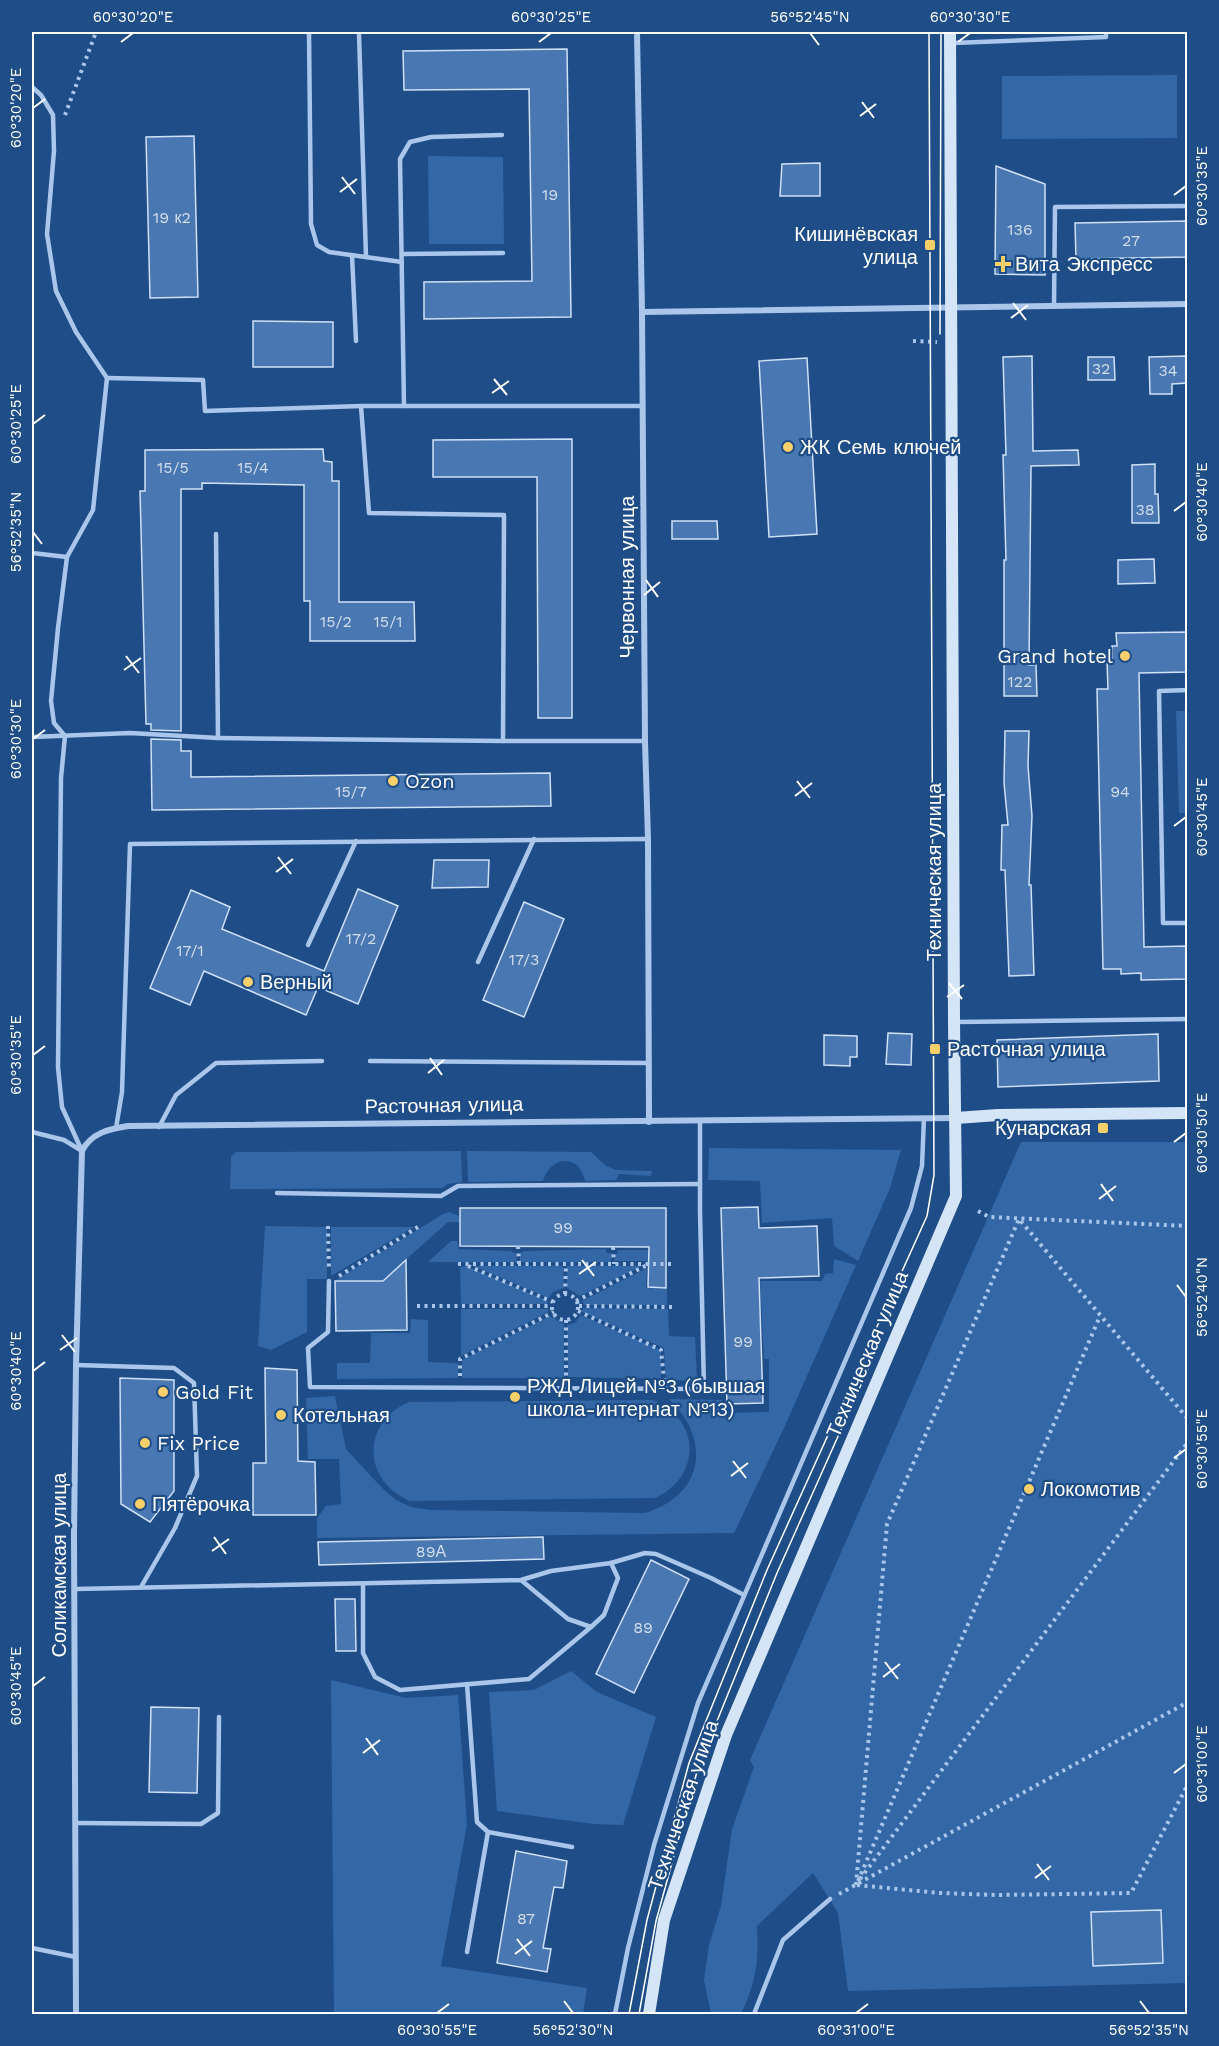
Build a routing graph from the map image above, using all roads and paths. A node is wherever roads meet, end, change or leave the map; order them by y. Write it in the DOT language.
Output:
graph roads {
  1 [pos="96,32"];
  2 [pos="309,32"];
  3 [pos="638,32"];
  4 [pos="1000,32"];
  5 [pos="1106,32"];
  6 [pos="359,34"];
  7 [pos="950,37"];
  8 [pos="1000,40"];
  9 [pos="32,87"];
  10 [pos="61,124"];
  11 [pos="502,135"];
  12 [pos="1188,206"];
  13 [pos="503,253"];
  14 [pos="402,254"];
  15 [pos="352,255"];
  16 [pos="366,257"];
  17 [pos="402,262"];
  18 [pos="1188,304"];
  19 [pos="1054,306"];
  20 [pos="950,307"];
  21 [pos="642,312"];
  22 [pos="356,341"];
  23 [pos="107,378"];
  24 [pos="361,406"];
  25 [pos="404,406"];
  26 [pos="642,406"];
  27 [pos="216,534"];
  28 [pos="32,553"];
  29 [pos="67,557"];
  30 [pos="1188,690"];
  31 [pos="65,736"];
  32 [pos="32,737"];
  33 [pos="218,738"];
  34 [pos="503,741"];
  35 [pos="645,741"];
  36 [pos="534,839"];
  37 [pos="648,839"];
  38 [pos="356,841"];
  39 [pos="1188,923"];
  40 [pos="308,945"];
  41 [pos="478,962"];
  42 [pos="1188,1019"];
  43 [pos="954,1022"];
  44 [pos="370,1060"];
  45 [pos="322,1061"];
  46 [pos="649,1063"];
  47 [pos="1188,1113"];
  48 [pos="924,1118"];
  49 [pos="956,1118"];
  50 [pos="700,1121"];
  51 [pos="649,1122"];
  52 [pos="159,1127"];
  53 [pos="116,1128"];
  54 [pos="32,1132"];
  55 [pos="82,1151"];
  56 [pos="700,1184"];
  57 [pos="277,1193"];
  58 [pos="978,1210"];
  59 [pos="1019,1219"];
  60 [pos="328,1226"];
  61 [pos="1188,1226"];
  62 [pos="418,1227"];
  63 [pos="518,1246"];
  64 [pos="613,1247"];
  65 [pos="458,1264"];
  66 [pos="465,1264"];
  67 [pos="519,1264"];
  68 [pos="566,1264"];
  69 [pos="614,1264"];
  70 [pos="650,1264"];
  71 [pos="672,1264"];
  72 [pos="329,1281"];
  73 [pos="565,1294"];
  74 [pos="576,1301"];
  75 [pos="553,1304"];
  76 [pos="417,1306"];
  77 [pos="672,1307"];
  78 [pos="578,1309"];
  79 [pos="554,1312"];
  80 [pos="1100,1316"];
  81 [pos="566,1320"];
  82 [pos="76,1365"];
  83 [pos="460,1387"];
  84 [pos="566,1388"];
  85 [pos="665,1388"];
  86 [pos="1188,1419"];
  87 [pos="1188,1442"];
  88 [pos="611,1563"];
  89 [pos="521,1580"];
  90 [pos="363,1585"];
  91 [pos="141,1587"];
  92 [pos="75,1589"];
  93 [pos="744,1596"];
  94 [pos="591,1627"];
  95 [pos="467,1684"];
  96 [pos="1188,1702"];
  97 [pos="219,1717"];
  98 [pos="1188,1784"];
  99 [pos="76,1823"];
  100 [pos="488,1832"];
  101 [pos="572,1847"];
  102 [pos="856,1885"];
  103 [pos="830,1899"];
  104 [pos="32,1948"];
  105 [pos="467,1952"];
  106 [pos="76,1957"];
  107 [pos="76,2014"];
  108 [pos="615,2014"];
  109 [pos="649,2014"];
  110 [pos="754,2014"];
  1 -- 10 [label="path"];
  2 -- 15 [label="lane"];
  3 -- 21 [label="street, Червонная улица"];
  4 -- 8 [label="lane"];
  5 -- 8 [label="lane"];
  6 -- 16 [label="lane"];
  7 -- 8 [label="lane"];
  7 -- 20 [label="main road, Техническая улица"];
  9 -- 23 [label="lane"];
  11 -- 14 [label="lane"];
  12 -- 19 [label="lane"];
  13 -- 14 [label="lane"];
  14 -- 17 [label="lane"];
  15 -- 16 [label="lane"];
  15 -- 22 [label="lane"];
  16 -- 17 [label="lane"];
  17 -- 25 [label="lane"];
  18 -- 19 [label="street"];
  19 -- 20 [label="street"];
  20 -- 21 [label="street"];
  20 -- 43 [label="main road, Техническая улица"];
  21 -- 26 [label="street, Червонная улица"];
  23 -- 24 [label="lane"];
  23 -- 29 [label="lane"];
  24 -- 25 [label="lane"];
  24 -- 34 [label="lane"];
  25 -- 26 [label="lane"];
  26 -- 35 [label="street, Червонная улица"];
  27 -- 33 [label="lane"];
  28 -- 29 [label="lane"];
  29 -- 31 [label="lane"];
  30 -- 39 [label="lane"];
  31 -- 32 [label="lane"];
  31 -- 33 [label="lane"];
  31 -- 55 [label="lane, Соликамская улица"];
  33 -- 34 [label="lane"];
  34 -- 35 [label="lane"];
  35 -- 37 [label="street, Червонная улица"];
  36 -- 37 [label="lane"];
  36 -- 38 [label="lane"];
  36 -- 41 [label="lane"];
  37 -- 46 [label="street, Червонная улица"];
  38 -- 40 [label="lane"];
  38 -- 53 [label="lane"];
  42 -- 43 [label="lane"];
  43 -- 49 [label="main road, Техническая улица"];
  44 -- 46 [label="lane"];
  45 -- 52 [label="lane"];
  46 -- 51 [label="street, Червонная улица"];
  47 -- 49 [label="main road, Расточная улица"];
  48 -- 49 [label="street, Расточная улица"];
  48 -- 50 [label="street, Расточная улица"];
  48 -- 93 [label="lane"];
  49 -- 109 [label="main road, Техническая улица"];
  50 -- 51 [label="street, Расточная улица"];
  50 -- 56 [label="lane"];
  51 -- 52 [label="street, Расточная улица"];
  52 -- 53 [label="street, Расточная улица"];
  53 -- 55 [label="street, Расточная улица"];
  54 -- 55 [label="lane"];
  55 -- 82 [label="street, Соликамская улица"];
  56 -- 57 [label="lane"];
  56 -- 85 [label="lane"];
  58 -- 59 [label="path"];
  59 -- 61 [label="path"];
  59 -- 80 [label="path"];
  59 -- 102 [label="path"];
  60 -- 72 [label="path"];
  62 -- 72 [label="path"];
  63 -- 67 [label="path"];
  64 -- 69 [label="path"];
  65 -- 66 [label="path"];
  66 -- 67 [label="path"];
  66 -- 75 [label="path"];
  67 -- 68 [label="path"];
  68 -- 69 [label="path"];
  68 -- 73 [label="path"];
  69 -- 70 [label="path"];
  70 -- 71 [label="path"];
  70 -- 74 [label="path"];
  72 -- 83 [label="lane"];
  73 -- 74 [label="path"];
  73 -- 75 [label="path"];
  74 -- 78 [label="path"];
  75 -- 76 [label="path"];
  75 -- 79 [label="path"];
  77 -- 78 [label="path"];
  78 -- 81 [label="path"];
  78 -- 85 [label="path"];
  79 -- 81 [label="path"];
  79 -- 83 [label="path"];
  80 -- 86 [label="path"];
  80 -- 102 [label="path"];
  81 -- 84 [label="path"];
  82 -- 91 [label="lane"];
  82 -- 92 [label="street, Соликамская улица"];
  83 -- 84 [label="lane"];
  84 -- 85 [label="lane"];
  87 -- 102 [label="path"];
  88 -- 89 [label="lane"];
  88 -- 93 [label="lane"];
  88 -- 94 [label="lane"];
  89 -- 90 [label="lane"];
  89 -- 94 [label="lane"];
  90 -- 91 [label="lane"];
  90 -- 95 [label="lane"];
  91 -- 92 [label="lane"];
  92 -- 99 [label="street, Соликамская улица"];
  93 -- 108 [label="lane"];
  94 -- 95 [label="lane"];
  95 -- 100 [label="lane"];
  96 -- 102 [label="path"];
  97 -- 99 [label="lane"];
  98 -- 102 [label="path"];
  99 -- 106 [label="street, Соликамская улица"];
  100 -- 101 [label="lane"];
  100 -- 105 [label="lane"];
  102 -- 103 [label="path"];
  103 -- 110 [label="lane"];
  104 -- 106 [label="lane"];
  106 -- 107 [label="street, Соликамская улица"];
}
